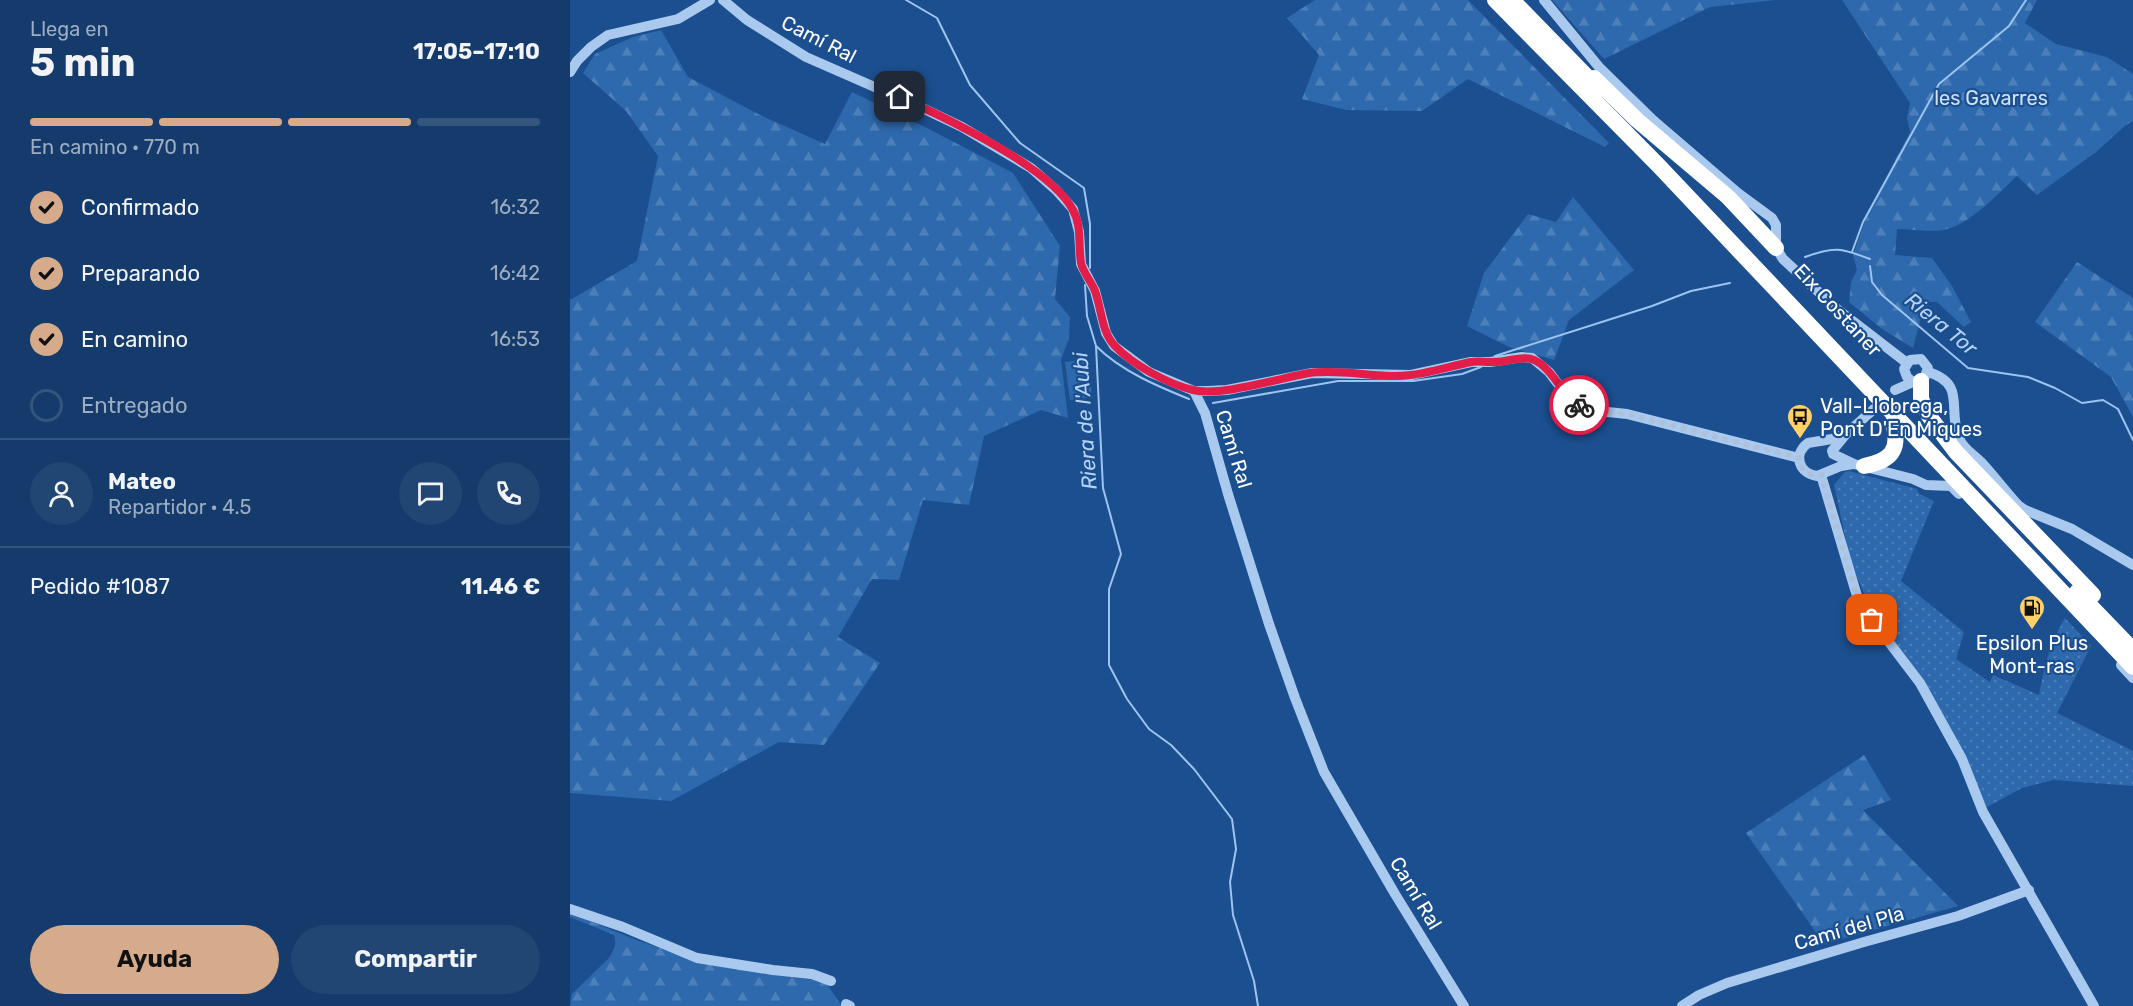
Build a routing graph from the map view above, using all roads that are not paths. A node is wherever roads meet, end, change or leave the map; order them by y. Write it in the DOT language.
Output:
graph roads {
  1 [pos="710,0"];
  2 [pos="723,0"];
  3 [pos="1495,0"];
  4 [pos="1512,0"];
  5 [pos="1544,0"];
  6 [pos="1572,61"];
  7 [pos="570,72"];
  8 [pos="1769,229"];
  9 [pos="1776,248"];
  10 [pos="1814,329"];
  11 [pos="1915,374"];
  12 [pos="1194,391"];
  13 [pos="1874,409"];
  14 [pos="1893,423"];
  15 [pos="1846,434"];
  16 [pos="1820,441"];
  17 [pos="1833,453"];
  18 [pos="1799,458"];
  19 [pos="1859,465"];
  20 [pos="1825,472"];
  21 [pos="1951,486"];
  22 [pos="2133,565"];
  23 [pos="2133,637"];
  24 [pos="2133,650"];
  25 [pos="2133,667"];
  26 [pos="2133,678"];
  27 [pos="2029,890"];
  28 [pos="570,909"];
  29 [pos="831,981"];
  30 [pos="1464,1006"];
  31 [pos="1682,1006"];
  32 [pos="2094,1006"];
  1 -- 7 [label="street"];
  2 -- 12 [label="street, Camí Ral"];
  3 -- 10 [label="highway"];
  4 -- 6 [label="highway, Eix Costaner"];
  5 -- 8 [label="street"];
  6 -- 8 [label="highway"];
  6 -- 24 [label="highway, Eix Costaner"];
  8 -- 9 [label="highway"];
  9 -- 11 [label="street"];
  10 -- 14 [label="highway"];
  10 -- 25 [label="highway"];
  11 -- 22 [label="street"];
  11 -- 23 [label="highway"];
  12 -- 18 [label="street"];
  12 -- 30 [label="street, Camí Ral"];
  13 -- 15 [label="street"];
  14 -- 19 [label="highway"];
  14 -- 21 [label="highway"];
  15 -- 16 [label="street"];
  15 -- 17 [label="street"];
  16 -- 17 [label="street"];
  16 -- 18 [label="street"];
  17 -- 19 [label="street"];
  17 -- 20 [label="street"];
  18 -- 20 [label="street"];
  19 -- 20 [label="street"];
  19 -- 21 [label="street"];
  20 -- 27 [label="street"];
  21 -- 26 [label="street"];
  27 -- 31 [label="street, Camí del Pla"];
  27 -- 32 [label="street"];
  28 -- 29 [label="street"];
}
